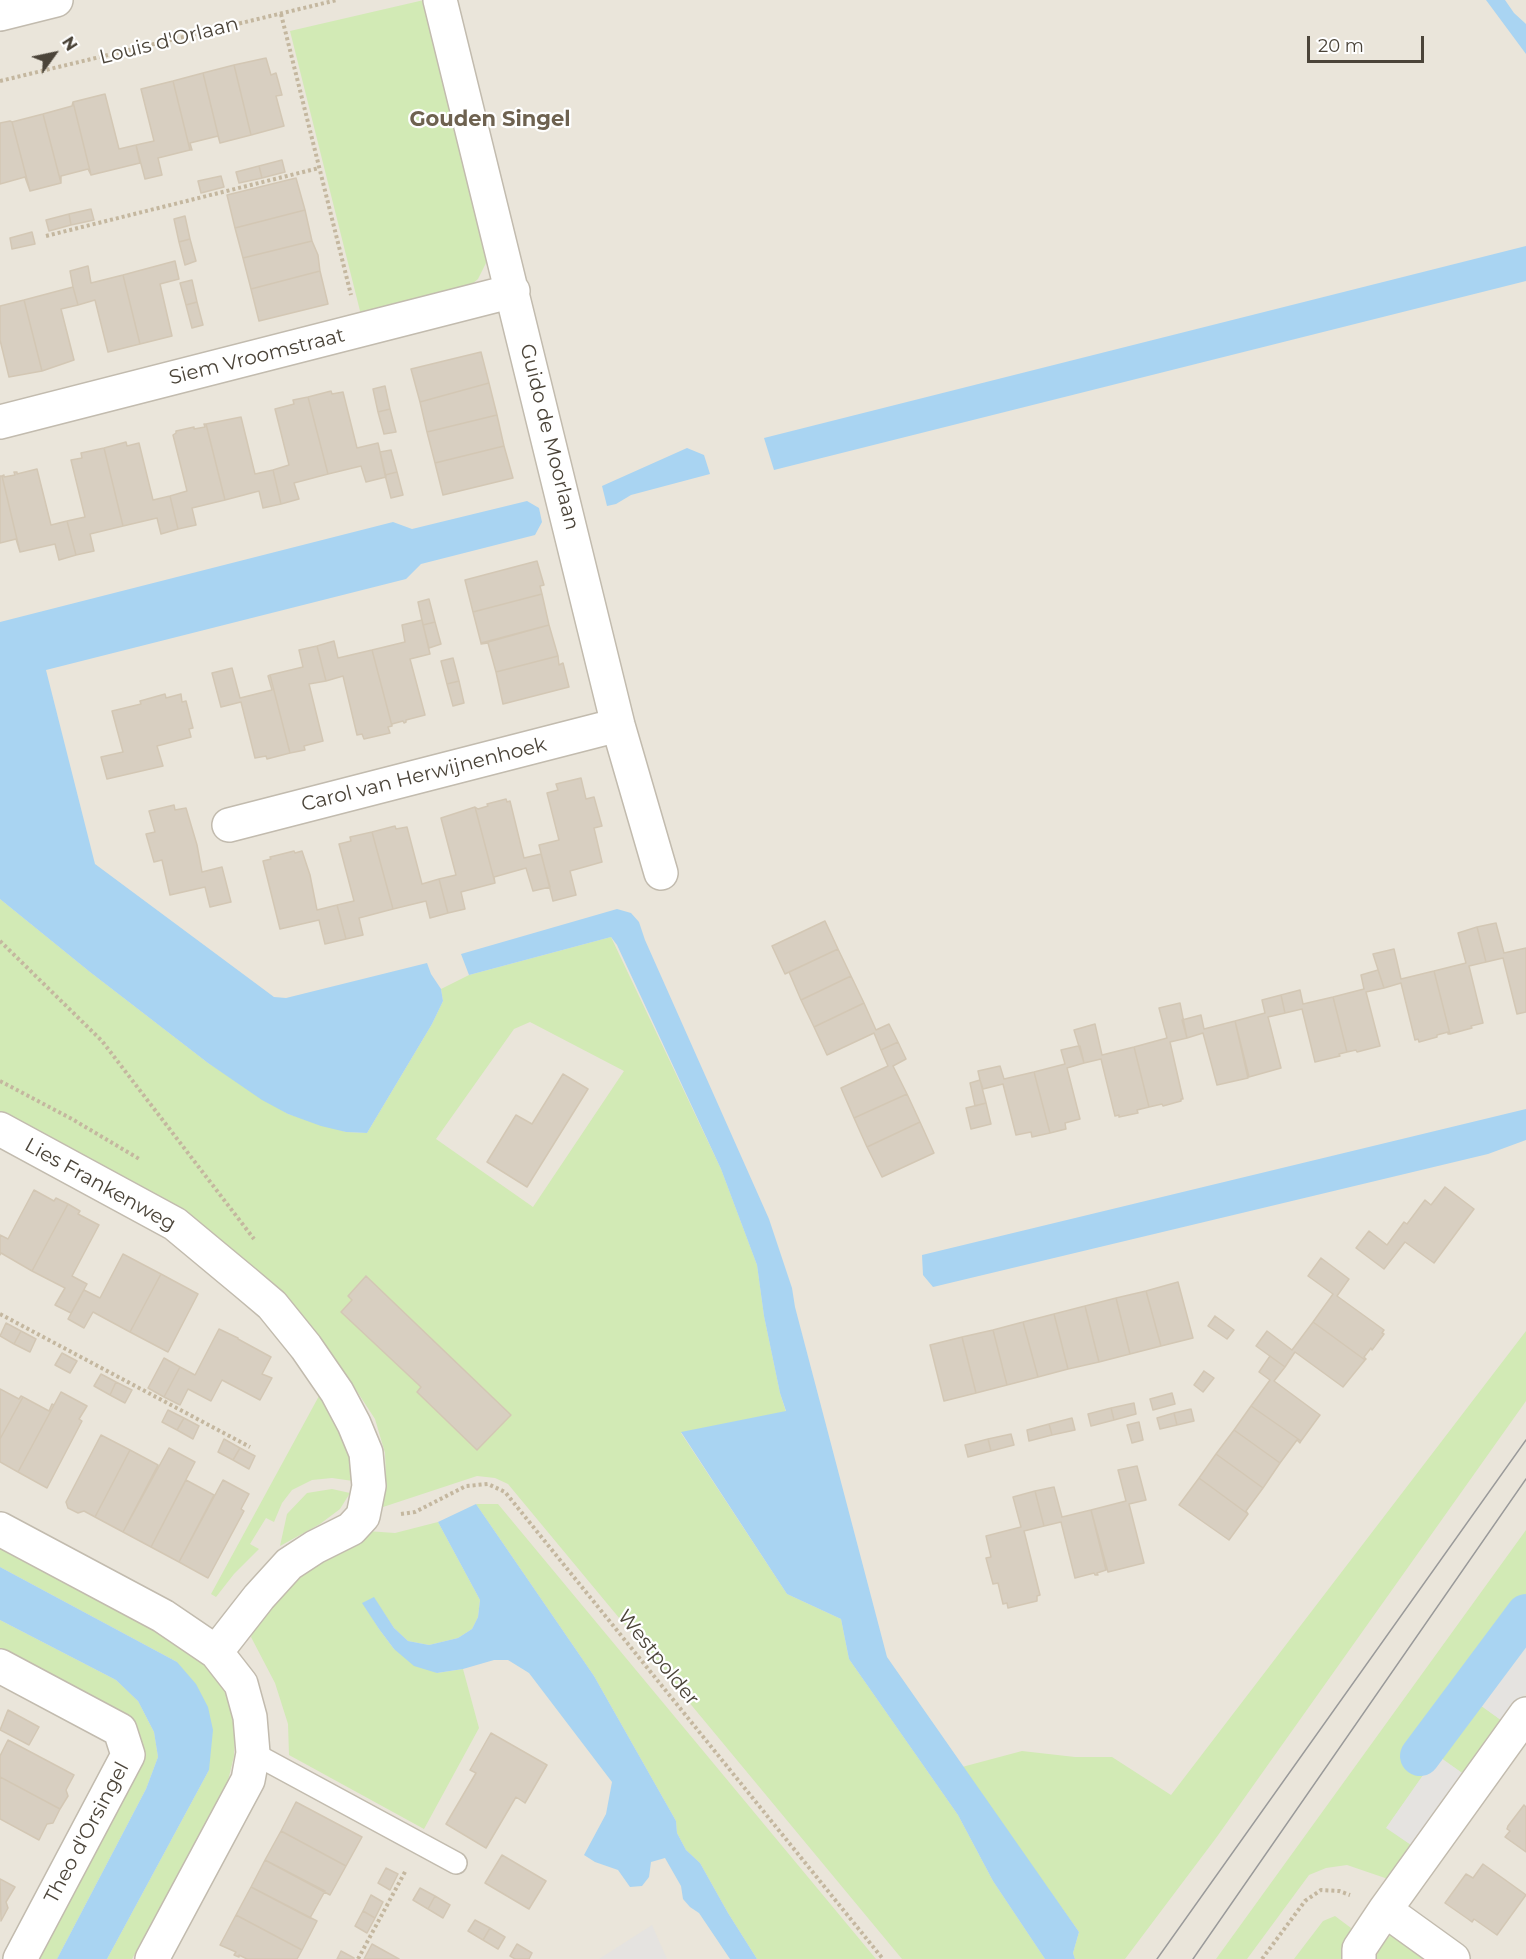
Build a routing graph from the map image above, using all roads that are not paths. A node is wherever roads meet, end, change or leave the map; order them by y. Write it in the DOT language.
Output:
graph roads {
  1 [pos="56,0"];
  2 [pos="440,0"];
  3 [pos="0,14"];
  4 [pos="513,291"];
  5 [pos="0,422"];
  6 [pos="618,725"];
  7 [pos="230,825"];
  8 [pos="661,873"];
  9 [pos="0,1130"];
  10 [pos="0,1529"];
  11 [pos="216,1652"];
  12 [pos="0,1666"];
  13 [pos="1526,1714"];
  14 [pos="253,1753"];
  15 [pos="456,1863"];
  16 [pos="1385,1910"];
  17 [pos="155,1958"];
  18 [pos="20,1959"];
  19 [pos="1359,1959"];
  20 [pos="1453,1959"];
  1 -- 3 [label="street"];
  2 -- 4 [label="street, Guido de Moorlaan"];
  4 -- 5 [label="street, Siem Vroomstraat"];
  4 -- 6 [label="street, Guido de Moorlaan"];
  6 -- 7 [label="street, Carol van Herwijnenhoek"];
  6 -- 8 [label="street, Guido de Moorlaan"];
  9 -- 11 [label="street, Lies Frankenweg"];
  10 -- 11 [label="street"];
  11 -- 14 [label="street"];
  12 -- 18 [label="street, Theo d'Orsingel"];
  13 -- 16 [label="street"];
  14 -- 15 [label="lane"];
  14 -- 17 [label="street"];
  16 -- 19 [label="street"];
  16 -- 20 [label="street"];
}
